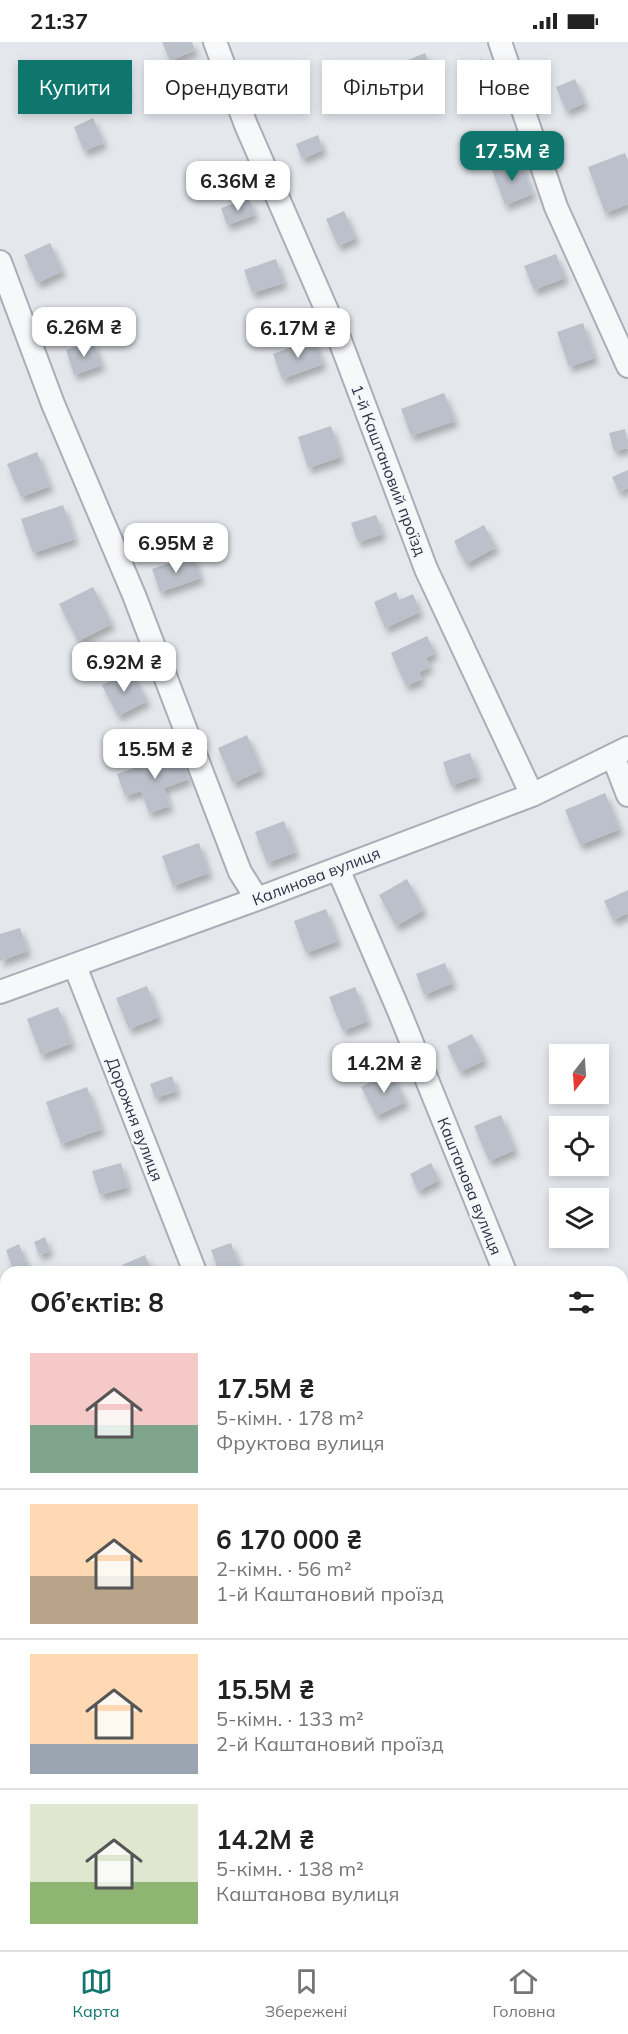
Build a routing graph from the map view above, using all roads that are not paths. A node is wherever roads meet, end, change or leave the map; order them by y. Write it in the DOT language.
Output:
graph roads {
  1 [pos="215,42"];
  2 [pos="500,42"];
  3 [pos="0,262"];
  4 [pos="628,366"];
  5 [pos="621,752"];
  6 [pos="531,795"];
  7 [pos="628,795"];
  8 [pos="338,868"];
  9 [pos="257,899"];
  10 [pos="75,966"];
  11 [pos="0,993"];
  12 [pos="193,1266"];
  13 [pos="503,1266"];
  1 -- 6 [label="street, 1-й Каштановий проїзд"];
  2 -- 4 [label="street"];
  3 -- 9 [label="street"];
  5 -- 6 [label="street, Калинова вулиця"];
  5 -- 7 [label="street"];
  6 -- 8 [label="street, Калинова вулиця"];
  8 -- 9 [label="street, Калинова вулиця"];
  8 -- 13 [label="street, Каштанова вулиця"];
  9 -- 10 [label="street, Калинова вулиця"];
  10 -- 11 [label="street, Калинова вулиця"];
  10 -- 12 [label="street, Дорожня вулиця"];
}
